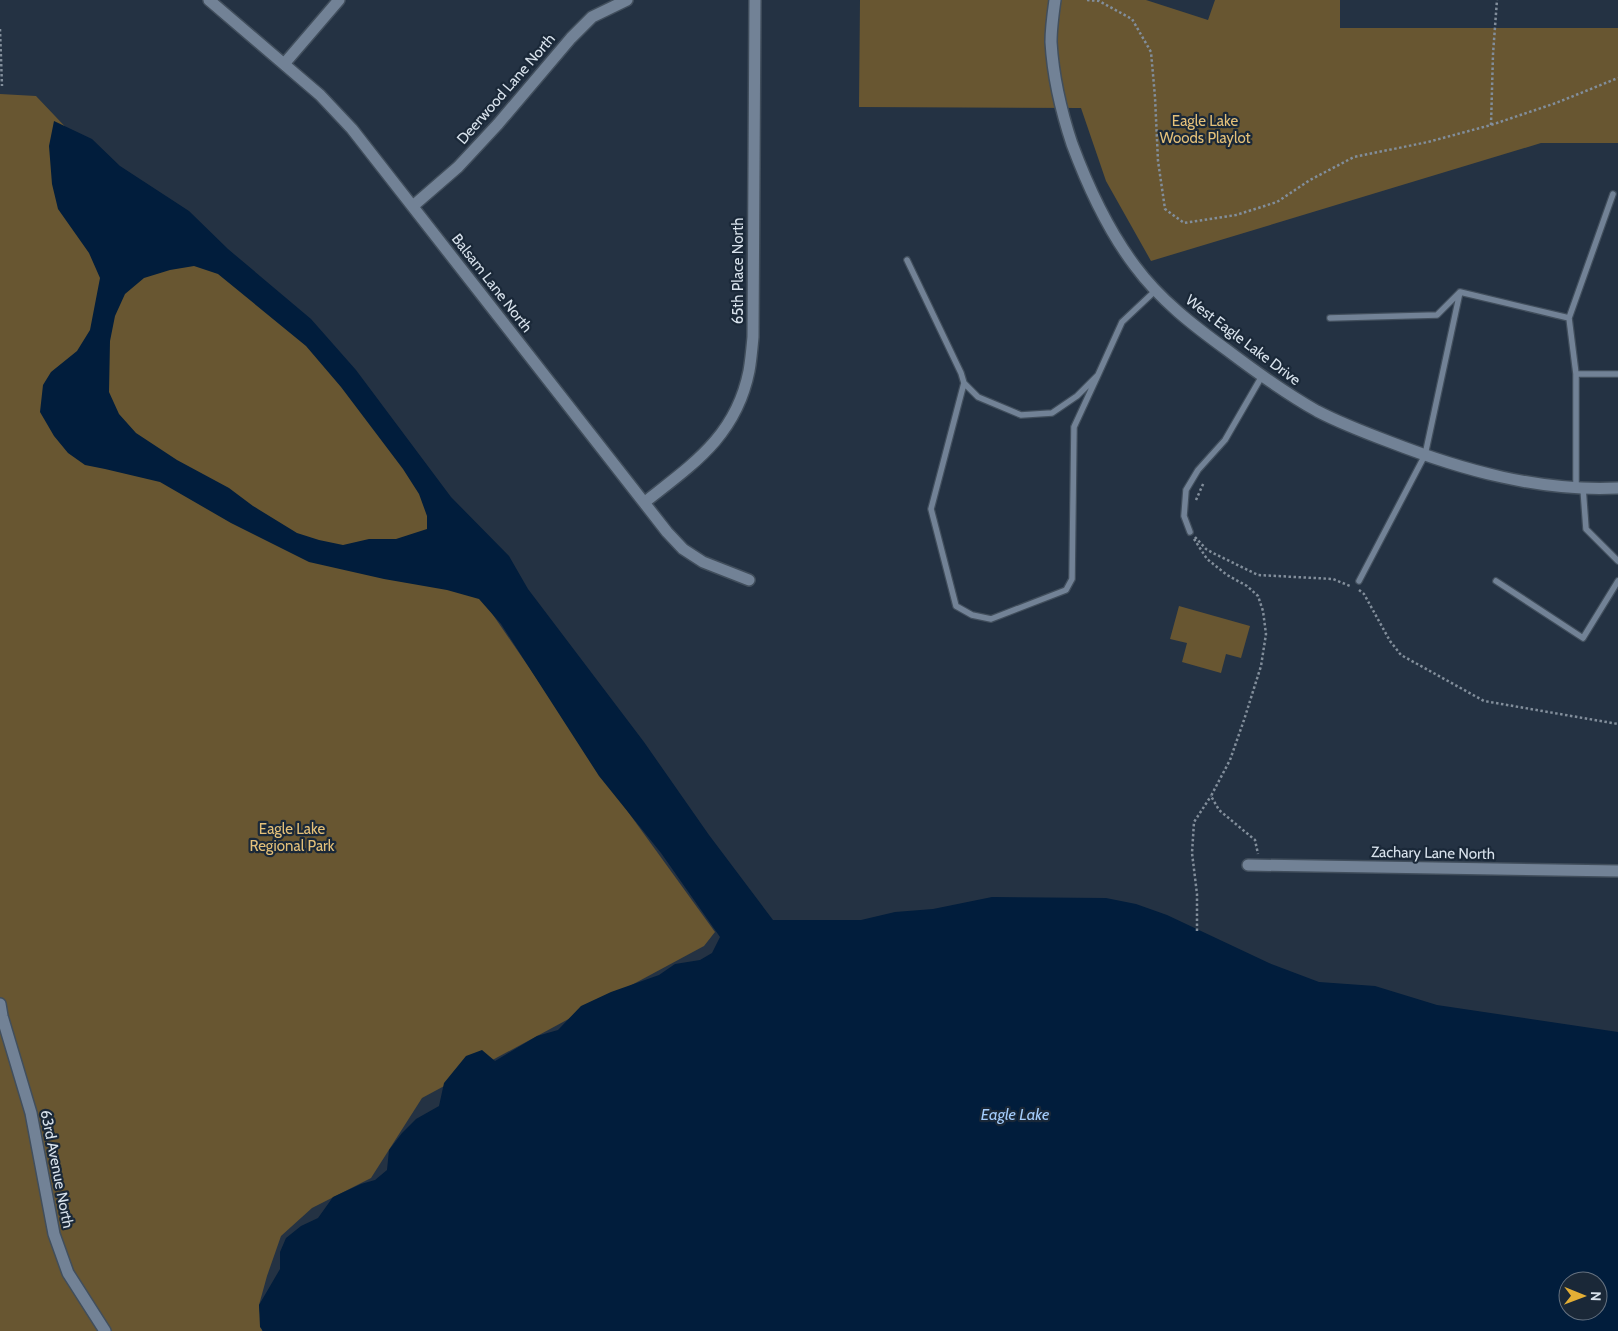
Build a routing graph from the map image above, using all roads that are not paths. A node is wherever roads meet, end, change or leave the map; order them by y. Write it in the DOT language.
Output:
graph roads {
  1 [pos="209,0"];
  2 [pos="339,0"];
  3 [pos="627,0"];
  4 [pos="755,0"];
  5 [pos="1055,0"];
  6 [pos="284,64"];
  7 [pos="1613,194"];
  8 [pos="412,206"];
  9 [pos="907,260"];
  10 [pos="1156,290"];
  11 [pos="1460,292"];
  12 [pos="1330,318"];
  13 [pos="1569,318"];
  14 [pos="1576,374"];
  15 [pos="1618,374"];
  16 [pos="1098,375"];
  17 [pos="1262,376"];
  18 [pos="964,383"];
  19 [pos="1425,455"];
  20 [pos="1579,487"];
  21 [pos="1618,488"];
  22 [pos="645,502"];
  23 [pos="1190,532"];
  24 [pos="1618,561"];
  25 [pos="749,580"];
  26 [pos="1359,580"];
  27 [pos="1496,581"];
  28 [pos="1618,581"];
  29 [pos="1248,865"];
  30 [pos="1618,871"];
  31 [pos="0,1004"];
  32 [pos="105,1331"];
  1 -- 6 [label="street, Balsam Lane North"];
  2 -- 6 [label="street"];
  3 -- 8 [label="street, Deerwood Lane North"];
  4 -- 22 [label="street, 65th Place North"];
  5 -- 10 [label="street, West Eagle Lake Drive"];
  6 -- 8 [label="street, Balsam Lane North"];
  7 -- 13 [label="lane"];
  8 -- 22 [label="street, Balsam Lane North"];
  9 -- 18 [label="lane"];
  10 -- 16 [label="lane"];
  10 -- 17 [label="street, West Eagle Lake Drive"];
  11 -- 12 [label="lane"];
  11 -- 13 [label="lane"];
  11 -- 19 [label="lane"];
  13 -- 14 [label="lane"];
  14 -- 15 [label="lane"];
  14 -- 20 [label="lane"];
  16 -- 18 [label="lane"];
  16 -- 18 [label="lane"];
  17 -- 19 [label="street, West Eagle Lake Drive"];
  17 -- 23 [label="lane"];
  19 -- 20 [label="street, West Eagle Lake Drive"];
  19 -- 26 [label="lane"];
  20 -- 21 [label="street, West Eagle Lake Drive"];
  20 -- 24 [label="lane"];
  22 -- 25 [label="street, Balsam Lane North"];
  27 -- 28 [label="lane"];
  29 -- 30 [label="street, Zachary Lane North"];
  31 -- 32 [label="street, 63rd Avenue North"];
}
